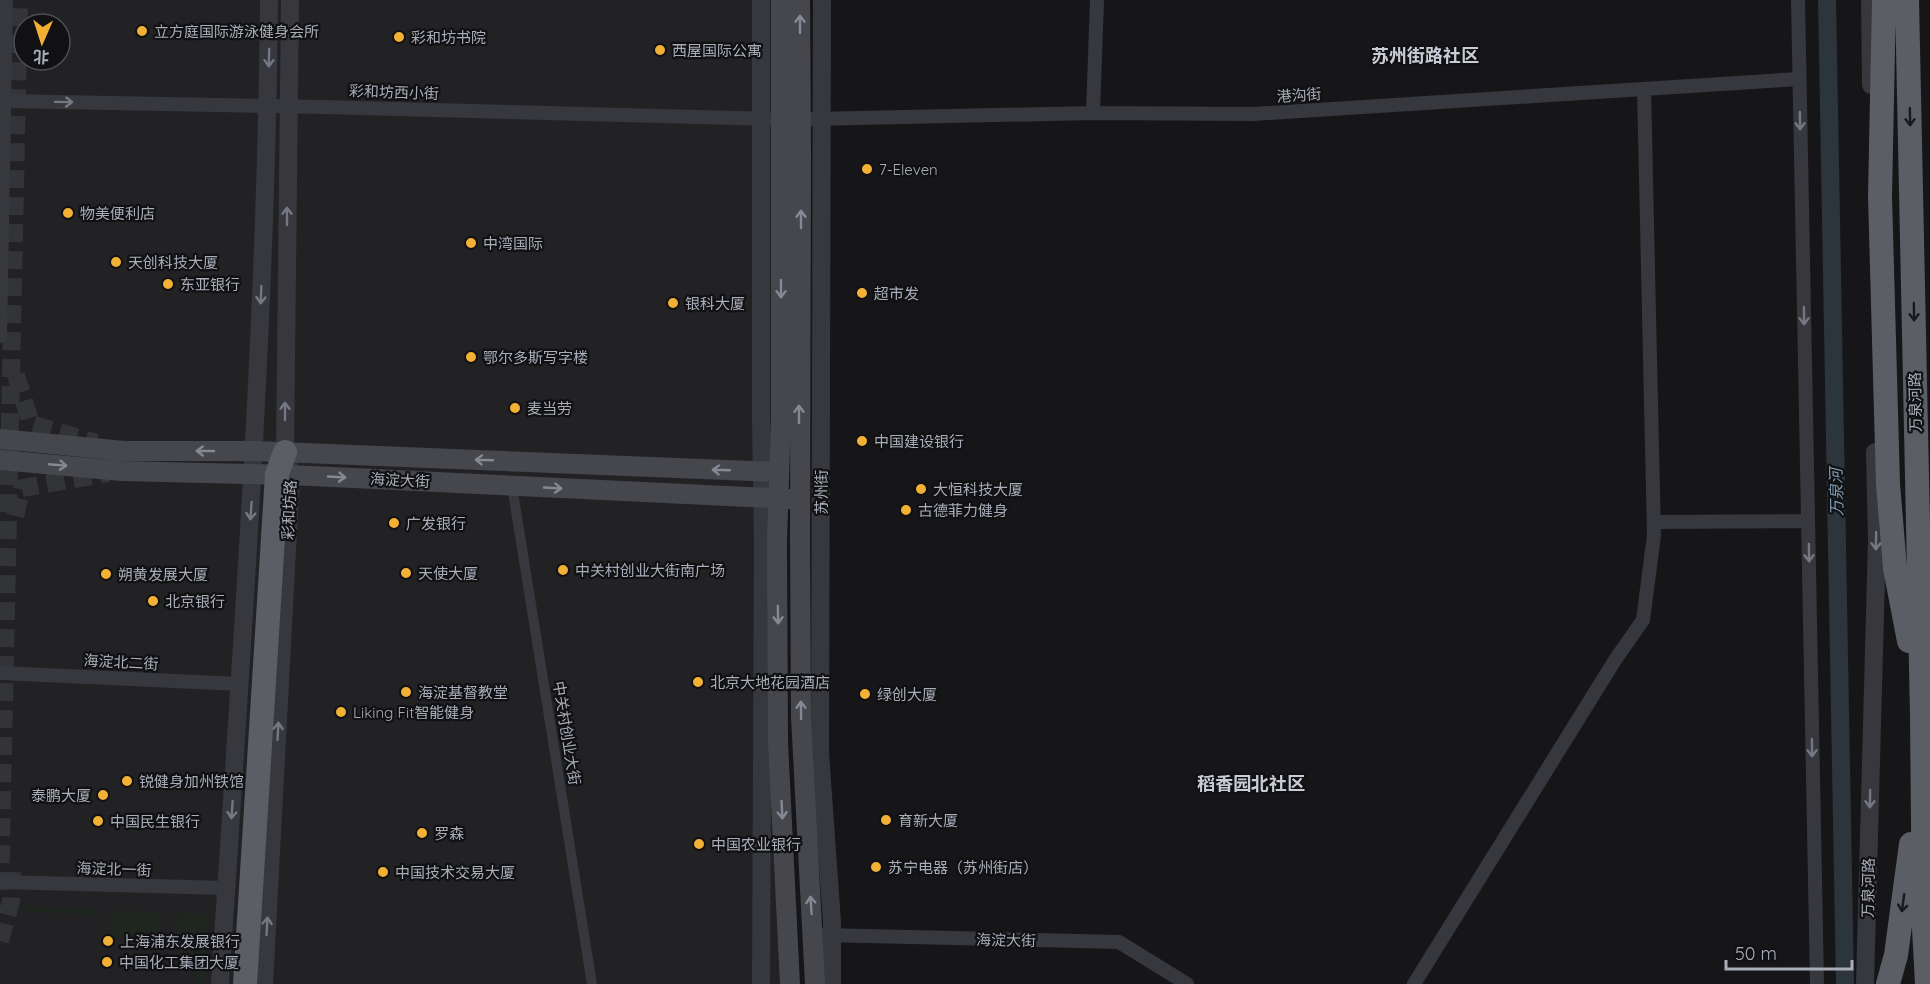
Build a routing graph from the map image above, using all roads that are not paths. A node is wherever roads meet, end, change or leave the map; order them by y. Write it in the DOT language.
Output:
graph roads {
  1 [pos="6,0"];
  2 [pos="269,0"];
  3 [pos="290,0"];
  4 [pos="761,0"];
  5 [pos="781,0"];
  6 [pos="800,0"];
  7 [pos="822,0"];
  8 [pos="1097,0"];
  9 [pos="1798,0"];
  10 [pos="1870,0"];
  11 [pos="1884,0"];
  12 [pos="1894,0"];
  13 [pos="1907,0"];
  14 [pos="1908,59"];
  15 [pos="1799,79"];
  16 [pos="1644,90"];
  17 [pos="6,101"];
  18 [pos="268,106"];
  19 [pos="288,106"];
  20 [pos="1093,113"];
  21 [pos="760,119"];
  22 [pos="791,119"];
  23 [pos="822,119"];
  24 [pos="0,336"];
  25 [pos="0,439"];
  26 [pos="255,451"];
  27 [pos="0,460"];
  28 [pos="285,467"];
  29 [pos="770,472"];
  30 [pos="253,473"];
  31 [pos="800,473"];
  32 [pos="512,486"];
  33 [pos="770,499"];
  34 [pos="800,499"];
  35 [pos="1808,520"];
  36 [pos="1654,522"];
  37 [pos="0,673"];
  38 [pos="240,684"];
  39 [pos="1922,715"];
  40 [pos="1922,762"];
  41 [pos="0,882"];
  42 [pos="226,888"];
  43 [pos="823,935"];
  44 [pos="220,984"];
  45 [pos="245,984"];
  46 [pos="264,984"];
  47 [pos="592,984"];
  48 [pos="762,984"];
  49 [pos="790,984"];
  50 [pos="816,984"];
  51 [pos="832,984"];
  52 [pos="1187,984"];
  53 [pos="1414,984"];
  54 [pos="1817,984"];
  55 [pos="1865,984"];
  56 [pos="1888,984"];
  57 [pos="1927,984"];
  1 -- 17 [label="street"];
  2 -- 18 [label="street, one-way"];
  3 -- 19 [label="street, 彩和坊路"];
  4 -- 21 [label="street, 苏州街"];
  5 -- 22 [label="main road, 苏州街"];
  22 -- 6 [label="main road, 苏州街, one-way"];
  7 -- 23 [label="street, 苏州街"];
  8 -- 20 [label="street"];
  9 -- 15 [label="street"];
  10 -- 55 [label="street, 万泉河路, one-way"];
  11 -- 39 [label="highway"];
  12 -- 14 [label="highway"];
  13 -- 14 [label="highway, 万泉河路"];
  14 -- 39 [label="highway, 万泉河路, one-way"];
  15 -- 16 [label="street, 港沟街"];
  15 -- 35 [label="street, one-way"];
  16 -- 20 [label="street, 港沟街"];
  16 -- 36 [label="street"];
  17 -- 18 [label="street, 彩和坊西小街, one-way"];
  17 -- 24 [label="street"];
  18 -- 19 [label="street, 彩和坊西小街"];
  18 -- 26 [label="street, one-way"];
  19 -- 21 [label="street, 彩和坊西小街"];
  28 -- 19 [label="street, 彩和坊路, one-way"];
  20 -- 23 [label="street, 港沟街"];
  21 -- 22 [label="street, 彩和坊西小街"];
  21 -- 29 [label="street, 苏州街"];
  22 -- 23 [label="street, 港沟街"];
  22 -- 29 [label="main road, 苏州街, one-way"];
  31 -- 22 [label="main road, 苏州街, one-way"];
  23 -- 43 [label="street, 苏州街"];
  26 -- 25 [label="main road, 海淀大街, one-way"];
  26 -- 28 [label="main road, 海淀大街"];
  26 -- 30 [label="street"];
  27 -- 30 [label="main road, 海淀大街, one-way"];
  29 -- 28 [label="main road, 海淀大街, one-way"];
  28 -- 30 [label="main road, 海淀大街"];
  28 -- 32 [label="main road, 海淀大街, one-way"];
  28 -- 45 [label="highway"];
  46 -- 28 [label="street, 彩和坊路, one-way"];
  29 -- 31 [label="street"];
  29 -- 33 [label="main road, 苏州街"];
  30 -- 38 [label="street, one-way"];
  31 -- 34 [label="main road, 苏州街"];
  32 -- 33 [label="main road, 海淀大街, one-way"];
  32 -- 47 [label="street, 中关村创业大街"];
  33 -- 34 [label="main road, 海淀大街"];
  33 -- 48 [label="street, 苏州街"];
  33 -- 49 [label="main road, 苏州街, one-way"];
  43 -- 34 [label="main road, 苏州街, one-way"];
  35 -- 36 [label="street"];
  35 -- 54 [label="street, one-way"];
  36 -- 53 [label="street"];
  37 -- 38 [label="street, 海淀北二街"];
  38 -- 42 [label="street, one-way"];
  39 -- 40 [label="highway, 万泉河路"];
  40 -- 56 [label="highway, one-way"];
  40 -- 57 [label="highway, 万泉河路"];
  41 -- 42 [label="street, 海淀北一街"];
  42 -- 44 [label="street"];
  43 -- 50 [label="main road, 苏州街"];
  43 -- 51 [label="street, 苏州街"];
  43 -- 52 [label="street, 海淀大街"];
}
